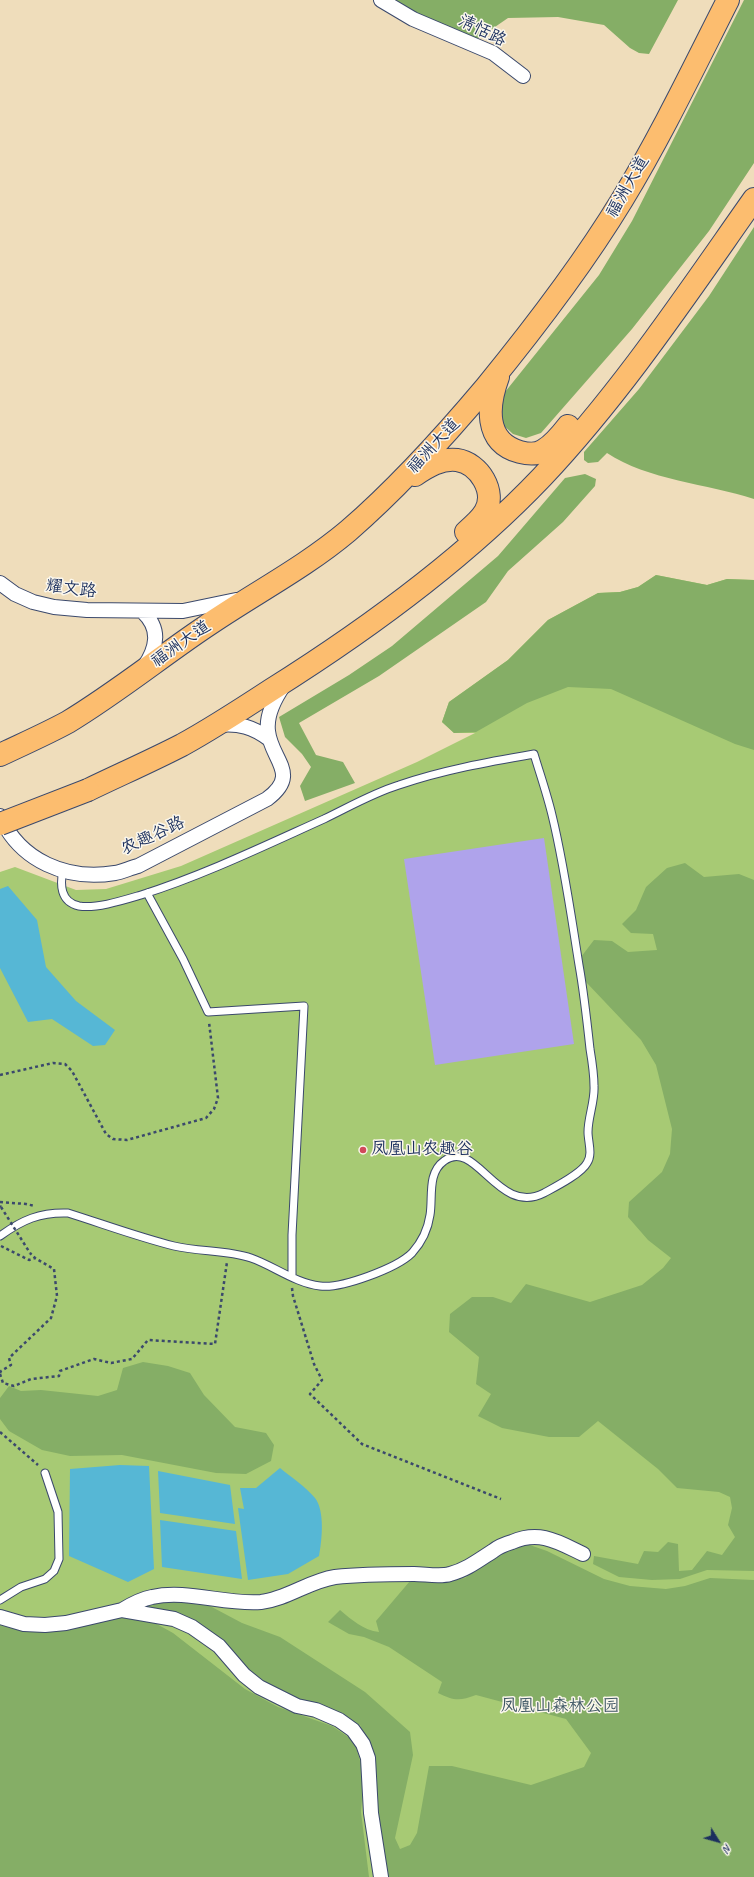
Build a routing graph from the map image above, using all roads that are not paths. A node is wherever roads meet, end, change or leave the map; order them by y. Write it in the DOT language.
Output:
graph roads {
  1 [pos="381,0"];
  2 [pos="728,0"];
  3 [pos="523,76"];
  4 [pos="754,199"];
  5 [pos="709,263"];
  6 [pos="502,368"];
  7 [pos="391,492"];
  8 [pos="0,582"];
  9 [pos="254,596"];
  10 [pos="386,611"];
  11 [pos="143,612"];
  12 [pos="138,674"];
  13 [pos="287,680"];
  14 [pos="215,726"];
  15 [pos="269,739"];
  16 [pos="0,755"];
  17 [pos="0,816"];
  18 [pos="0,824"];
  19 [pos="63,870"];
  20 [pos="147,893"];
  21 [pos="0,1236"];
  22 [pos="292,1277"];
  23 [pos="45,1473"];
  24 [pos="583,1554"];
  25 [pos="0,1600"];
  26 [pos="122,1610"];
  27 [pos="0,1617"];
  28 [pos="381,1877"];
  1 -- 3 [label="street, 清恬路"];
  2 -- 6 [label="main road, 福洲大道"];
  4 -- 5 [label="main road"];
  5 -- 6 [label="main road"];
  5 -- 10 [label="main road"];
  6 -- 7 [label="main road, 福洲大道"];
  7 -- 9 [label="main road, 福洲大道"];
  7 -- 10 [label="main road"];
  8 -- 11 [label="street, 耀文路"];
  9 -- 11 [label="street, 耀文路"];
  9 -- 12 [label="main road, 福洲大道"];
  10 -- 13 [label="main road"];
  11 -- 12 [label="street"];
  12 -- 16 [label="main road, 福洲大道"];
  13 -- 14 [label="main road"];
  13 -- 15 [label="street"];
  14 -- 15 [label="street"];
  14 -- 18 [label="main road, bridge"];
  15 -- 19 [label="street, 农趣谷路"];
  17 -- 19 [label="street, 农趣谷路"];
  19 -- 20 [label="lane"];
  20 -- 22 [label="lane"];
  20 -- 22 [label="lane"];
  21 -- 22 [label="lane"];
  23 -- 25 [label="lane"];
  24 -- 26 [label="street"];
  26 -- 27 [label="street"];
  26 -- 28 [label="street"];
}
